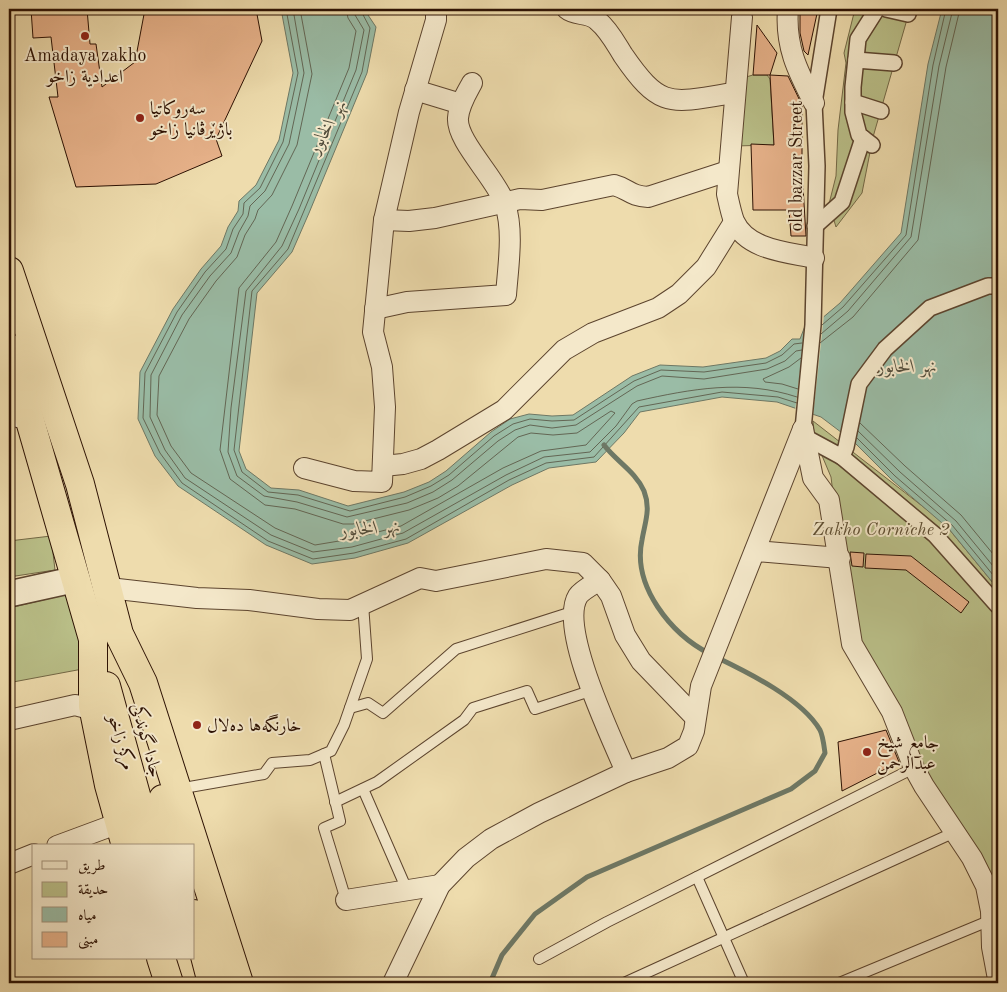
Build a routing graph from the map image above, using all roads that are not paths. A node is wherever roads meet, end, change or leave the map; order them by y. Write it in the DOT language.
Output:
graph roads {
  1 [pos="436,9"];
  2 [pos="566,9"];
  3 [pos="788,9"];
  4 [pos="829,9"];
  5 [pos="877,9"];
  6 [pos="886,9"];
  7 [pos="908,14"];
  8 [pos="742,17"];
  9 [pos="856,60"];
  10 [pos="894,63"];
  11 [pos="472,83"];
  12 [pos="415,90"];
  13 [pos="734,93"];
  14 [pos="853,102"];
  15 [pos="814,103"];
  16 [pos="461,104"];
  17 [pos="881,111"];
  18 [pos="728,171"];
  19 [pos="505,204"];
  20 [pos="384,220"];
  21 [pos="734,222"];
  22 [pos="815,226"];
  23 [pos="814,258"];
  24 [pos="9,271"];
  25 [pos="998,286"];
  26 [pos="375,309"];
  27 [pos="9,348"];
  28 [pos="20,417"];
  29 [pos="804,433"];
  30 [pos="844,452"];
  31 [pos="383,466"];
  32 [pos="304,468"];
  33 [pos="755,551"];
  34 [pos="840,558"];
  35 [pos="77,579"];
  36 [pos="600,580"];
  37 [pos="108,588"];
  38 [pos="9,594"];
  39 [pos="363,604"];
  40 [pos="998,606"];
  41 [pos="575,611"];
  42 [pos="106,636"];
  43 [pos="592,690"];
  44 [pos="350,708"];
  45 [pos="94,710"];
  46 [pos="695,717"];
  47 [pos="9,720"];
  48 [pos="324,754"];
  49 [pos="914,768"];
  50 [pos="626,772"];
  51 [pos="178,789"];
  52 [pos="363,789"];
  53 [pos="335,802"];
  54 [pos="955,832"];
  55 [pos="123,834"];
  56 [pos="68,844"];
  57 [pos="150,844"];
  58 [pos="175,844"];
  59 [pos="32,855"];
  60 [pos="9,864"];
  61 [pos="697,877"];
  62 [pos="440,885"];
  63 [pos="407,890"];
  64 [pos="346,900"];
  65 [pos="195,918"];
  66 [pos="991,920"];
  67 [pos="724,938"];
  68 [pos="539,959"];
  69 [pos="163,960"];
  70 [pos="182,960"];
  71 [pos="998,979"];
  72 [pos="169,983"];
  73 [pos="189,983"];
  74 [pos="212,983"];
  75 [pos="239,983"];
  76 [pos="393,983"];
  77 [pos="624,983"];
  78 [pos="744,983"];
  79 [pos="839,983"];
  1 -- 12 [label="street"];
  2 -- 13 [label="street"];
  3 -- 15 [label="street"];
  4 -- 15 [label="street, old bazzar Street"];
  5 -- 9 [label="street"];
  6 -- 7 [label="street"];
  8 -- 13 [label="street"];
  9 -- 10 [label="street"];
  9 -- 14 [label="street"];
  11 -- 16 [label="street"];
  12 -- 16 [label="street"];
  12 -- 20 [label="street"];
  13 -- 18 [label="street"];
  14 -- 17 [label="street"];
  14 -- 22 [label="street"];
  15 -- 22 [label="street, old bazzar Street"];
  16 -- 19 [label="street"];
  18 -- 19 [label="street"];
  18 -- 21 [label="street"];
  19 -- 20 [label="street"];
  19 -- 26 [label="street"];
  20 -- 26 [label="street"];
  21 -- 23 [label="street"];
  21 -- 31 [label="street"];
  22 -- 23 [label="street, old bazzar Street"];
  23 -- 29 [label="street, old bazzar Street"];
  24 -- 37 [label="highway"];
  25 -- 30 [label="street"];
  26 -- 31 [label="street"];
  27 -- 28 [label="highway"];
  28 -- 35 [label="highway"];
  29 -- 30 [label="street"];
  29 -- 33 [label="street"];
  29 -- 34 [label="street"];
  30 -- 40 [label="street"];
  31 -- 32 [label="street"];
  33 -- 34 [label="street"];
  33 -- 46 [label="street"];
  34 -- 49 [label="street"];
  35 -- 38 [label="street"];
  35 -- 42 [label="highway"];
  36 -- 39 [label="street"];
  36 -- 41 [label="street"];
  36 -- 46 [label="street"];
  37 -- 39 [label="street"];
  37 -- 42 [label="highway"];
  39 -- 44 [label="lane"];
  41 -- 43 [label="street"];
  41 -- 44 [label="lane"];
  42 -- 45 [label="highway"];
  42 -- 51 [label="highway"];
  42 -- 57 [label="highway, مركز زاخو"];
  42 -- 58 [label="highway, جادا گوندکی"];
  43 -- 50 [label="street"];
  43 -- 52 [label="lane"];
  44 -- 48 [label="lane"];
  45 -- 47 [label="street"];
  45 -- 55 [label="highway"];
  46 -- 50 [label="street"];
  48 -- 51 [label="lane"];
  48 -- 53 [label="lane"];
  49 -- 54 [label="street"];
  49 -- 61 [label="lane"];
  50 -- 62 [label="street"];
  51 -- 75 [label="highway"];
  52 -- 53 [label="lane"];
  52 -- 63 [label="lane"];
  53 -- 64 [label="lane"];
  54 -- 66 [label="street"];
  54 -- 67 [label="lane"];
  55 -- 56 [label="street"];
  59 -- 60 [label="street"];
  61 -- 67 [label="lane"];
  61 -- 68 [label="lane"];
  62 -- 63 [label="street"];
  62 -- 76 [label="street"];
  63 -- 64 [label="street"];
  65 -- 74 [label="highway"];
  66 -- 71 [label="street"];
  66 -- 79 [label="lane"];
  67 -- 77 [label="lane"];
  67 -- 78 [label="lane"];
  69 -- 72 [label="highway"];
  70 -- 73 [label="highway"];
}
